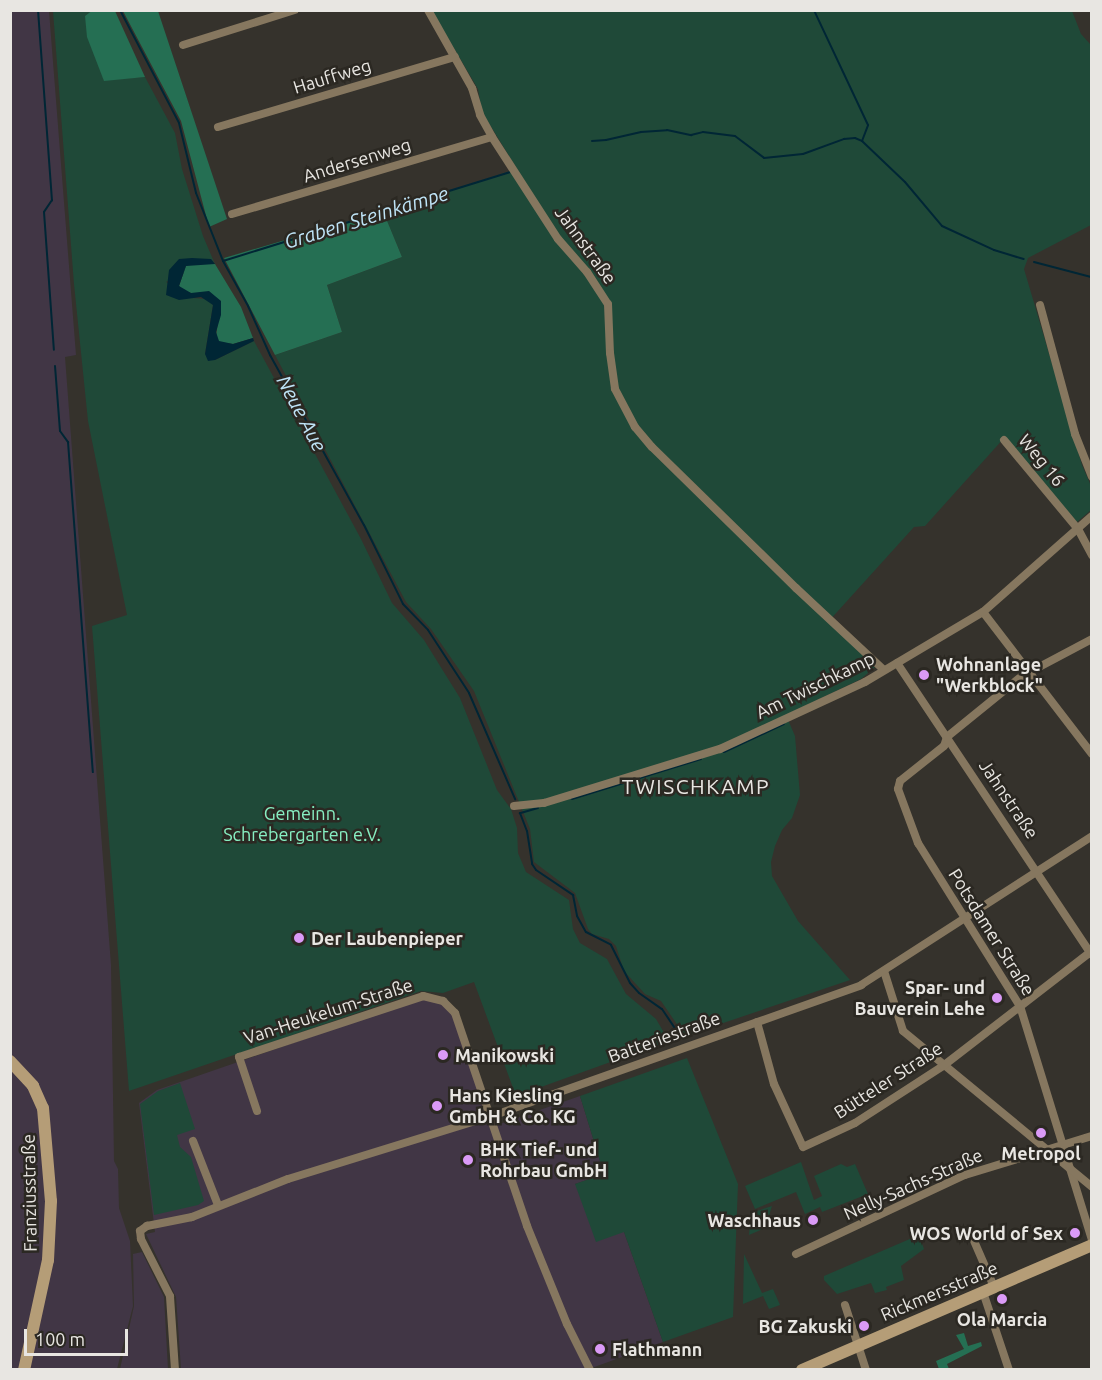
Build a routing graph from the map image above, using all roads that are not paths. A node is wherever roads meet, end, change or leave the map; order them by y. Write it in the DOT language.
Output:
graph roads {
  1 [pos="295,10"];
  2 [pos="428,10"];
  3 [pos="183,45"];
  4 [pos="455,57"];
  5 [pos="218,127"];
  6 [pos="492,137"];
  7 [pos="232,214"];
  8 [pos="1040,305"];
  9 [pos="1004,440"];
  10 [pos="1092,477"];
  11 [pos="1092,516"];
  12 [pos="1078,529"];
  13 [pos="1092,555"];
  14 [pos="983,612"];
  15 [pos="1092,639"];
  16 [pos="897,663"];
  17 [pos="884,670"];
  18 [pos="1028,672"];
  19 [pos="947,737"];
  20 [pos="1092,754"];
  21 [pos="514,806"];
  22 [pos="1092,836"];
  23 [pos="1038,872"];
  24 [pos="964,920"];
  25 [pos="1091,952"];
  26 [pos="884,971"];
  27 [pos="1020,1006"];
  28 [pos="756,1022"];
  29 [pos="10,1061"];
  30 [pos="943,1066"];
  31 [pos="257,1111"];
  32 [pos="492,1116"];
  33 [pos="1092,1136"];
  34 [pos="194,1141"];
  35 [pos="1062,1145"];
  36 [pos="1045,1150"];
  37 [pos="1070,1170"];
  38 [pos="1092,1187"];
  39 [pos="218,1206"];
  40 [pos="971,1234"];
  41 [pos="1092,1240"];
  42 [pos="1092,1245"];
  43 [pos="796,1254"];
  44 [pos="988,1289"];
  45 [pos="845,1305"];
  46 [pos="858,1345"];
  47 [pos="24,1370"];
  48 [pos="175,1370"];
  49 [pos="590,1370"];
  50 [pos="801,1370"];
  51 [pos="866,1370"];
  52 [pos="1009,1370"];
  1 -- 3 [label="street"];
  2 -- 4 [label="street, Jahnstraße"];
  4 -- 5 [label="street, Hauffweg"];
  4 -- 6 [label="street, Jahnstraße"];
  6 -- 7 [label="street, Andersenweg"];
  6 -- 17 [label="street, Jahnstraße"];
  8 -- 10 [label="street"];
  9 -- 12 [label="street, Weg 16"];
  11 -- 12 [label="street, Am Twischkamp"];
  12 -- 13 [label="street, Weg 16"];
  12 -- 14 [label="street, Am Twischkamp"];
  14 -- 16 [label="street, Am Twischkamp"];
  14 -- 18 [label="street"];
  15 -- 18 [label="street"];
  16 -- 17 [label="street, Am Twischkamp"];
  16 -- 19 [label="street, Jahnstraße"];
  17 -- 21 [label="street, Am Twischkamp"];
  18 -- 19 [label="street"];
  18 -- 20 [label="street"];
  19 -- 23 [label="street, Jahnstraße"];
  19 -- 24 [label="street, Potsdamer Straße"];
  22 -- 23 [label="street, Batteriestraße"];
  23 -- 24 [label="street, Batteriestraße"];
  23 -- 25 [label="street, Jahnstraße"];
  24 -- 26 [label="street, Batteriestraße"];
  24 -- 27 [label="street, Potsdamer Straße"];
  25 -- 27 [label="street, Bütteler Straße"];
  26 -- 28 [label="street, Batteriestraße"];
  26 -- 30 [label="street"];
  27 -- 30 [label="street, Bütteler Straße"];
  27 -- 35 [label="street, Potsdamer Straße"];
  28 -- 30 [label="street, Bütteler Straße"];
  28 -- 32 [label="street, Batteriestraße"];
  29 -- 47 [label="main road, Franziusstraße"];
  30 -- 36 [label="street"];
  31 -- 32 [label="street, Van-Heukelum-Straße"];
  32 -- 39 [label="street, Batteriestraße"];
  32 -- 49 [label="street, Van-Heukelum-Straße"];
  33 -- 35 [label="street, Nelly-Sachs-Straße"];
  34 -- 39 [label="street"];
  35 -- 36 [label="street, Nelly-Sachs-Straße"];
  35 -- 37 [label="street, Potsdamer Straße"];
  36 -- 37 [label="street"];
  36 -- 43 [label="street, Nelly-Sachs-Straße"];
  37 -- 38 [label="street"];
  37 -- 41 [label="street, Potsdamer Straße"];
  39 -- 48 [label="street, Batteriestraße"];
  40 -- 44 [label="street"];
  42 -- 44 [label="main road, Rickmersstraße"];
  44 -- 46 [label="main road, Rickmersstraße"];
  44 -- 52 [label="street"];
  45 -- 46 [label="street"];
  46 -- 50 [label="main road, Rickmersstraße"];
  46 -- 51 [label="street"];
}
